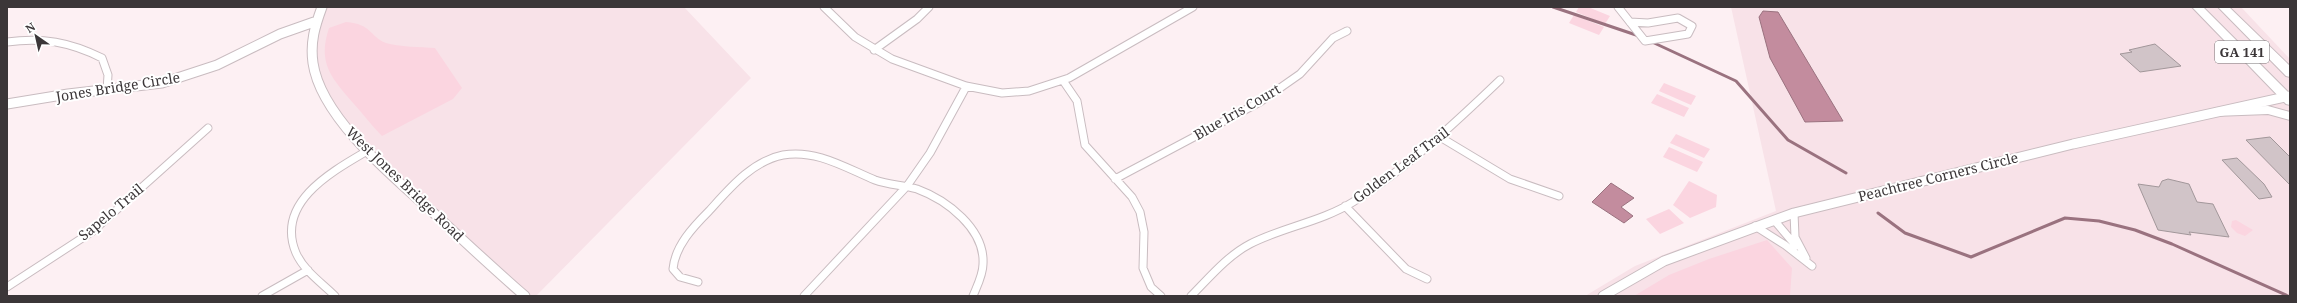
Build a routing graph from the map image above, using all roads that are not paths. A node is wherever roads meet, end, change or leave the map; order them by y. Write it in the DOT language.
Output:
graph roads {
  1 [pos="322,7"];
  2 [pos="824,7"];
  3 [pos="1194,7"];
  4 [pos="1618,7"];
  5 [pos="2197,7"];
  6 [pos="2223,7"];
  7 [pos="927,9"];
  8 [pos="314,22"];
  9 [pos="1630,22"];
  10 [pos="1347,31"];
  11 [pos="7,42"];
  12 [pos="874,50"];
  13 [pos="2290,73"];
  14 [pos="1500,80"];
  15 [pos="1064,82"];
  16 [pos="966,87"];
  17 [pos="107,90"];
  18 [pos="2289,97"];
  19 [pos="7,104"];
  20 [pos="2215,112"];
  21 [pos="2290,116"];
  22 [pos="208,128"];
  23 [pos="1440,137"];
  24 [pos="367,151"];
  25 [pos="1115,179"];
  26 [pos="907,186"];
  27 [pos="1559,196"];
  28 [pos="1346,206"];
  29 [pos="1794,213"];
  30 [pos="1774,220"];
  31 [pos="1755,226"];
  32 [pos="1798,248"];
  33 [pos="308,270"];
  34 [pos="1427,278"];
  35 [pos="698,282"];
  36 [pos="7,286"];
  37 [pos="262,296"];
  38 [pos="335,296"];
  39 [pos="525,296"];
  40 [pos="804,296"];
  41 [pos="973,296"];
  42 [pos="1161,296"];
  43 [pos="1191,296"];
  44 [pos="1603,296"];
  1 -- 8 [label="street, West Jones Bridge Road"];
  2 -- 12 [label="street"];
  3 -- 15 [label="street"];
  4 -- 9 [label="street"];
  5 -- 18 [label="highway, GA 141"];
  6 -- 13 [label="highway, GA 141"];
  7 -- 12 [label="street"];
  8 -- 17 [label="street, Jones Bridge Circle"];
  8 -- 24 [label="street, West Jones Bridge Road"];
  9 -- 9 [label="street"];
  10 -- 25 [label="street, Blue Iris Court"];
  11 -- 17 [label="street"];
  12 -- 16 [label="street"];
  14 -- 23 [label="street, Golden Leaf Trail"];
  15 -- 16 [label="street"];
  15 -- 25 [label="street"];
  16 -- 26 [label="street"];
  17 -- 19 [label="street, Jones Bridge Circle"];
  18 -- 20 [label="street, Peachtree Corners Circle"];
  20 -- 21 [label="highway"];
  20 -- 29 [label="street, Peachtree Corners Circle"];
  22 -- 36 [label="street, Sapelo Trail"];
  23 -- 27 [label="street"];
  23 -- 28 [label="street, Golden Leaf Trail"];
  24 -- 33 [label="street"];
  24 -- 39 [label="street, West Jones Bridge Road"];
  25 -- 42 [label="street"];
  26 -- 35 [label="street"];
  26 -- 40 [label="street"];
  26 -- 41 [label="street"];
  28 -- 34 [label="street"];
  28 -- 43 [label="street, Golden Leaf Trail"];
  29 -- 30 [label="street, Peachtree Corners Circle"];
  29 -- 32 [label="street"];
  30 -- 31 [label="street, Peachtree Corners Circle"];
  30 -- 32 [label="street"];
  31 -- 32 [label="street"];
  31 -- 44 [label="street, Peachtree Corners Circle"];
  33 -- 37 [label="street"];
  33 -- 38 [label="street"];
}
